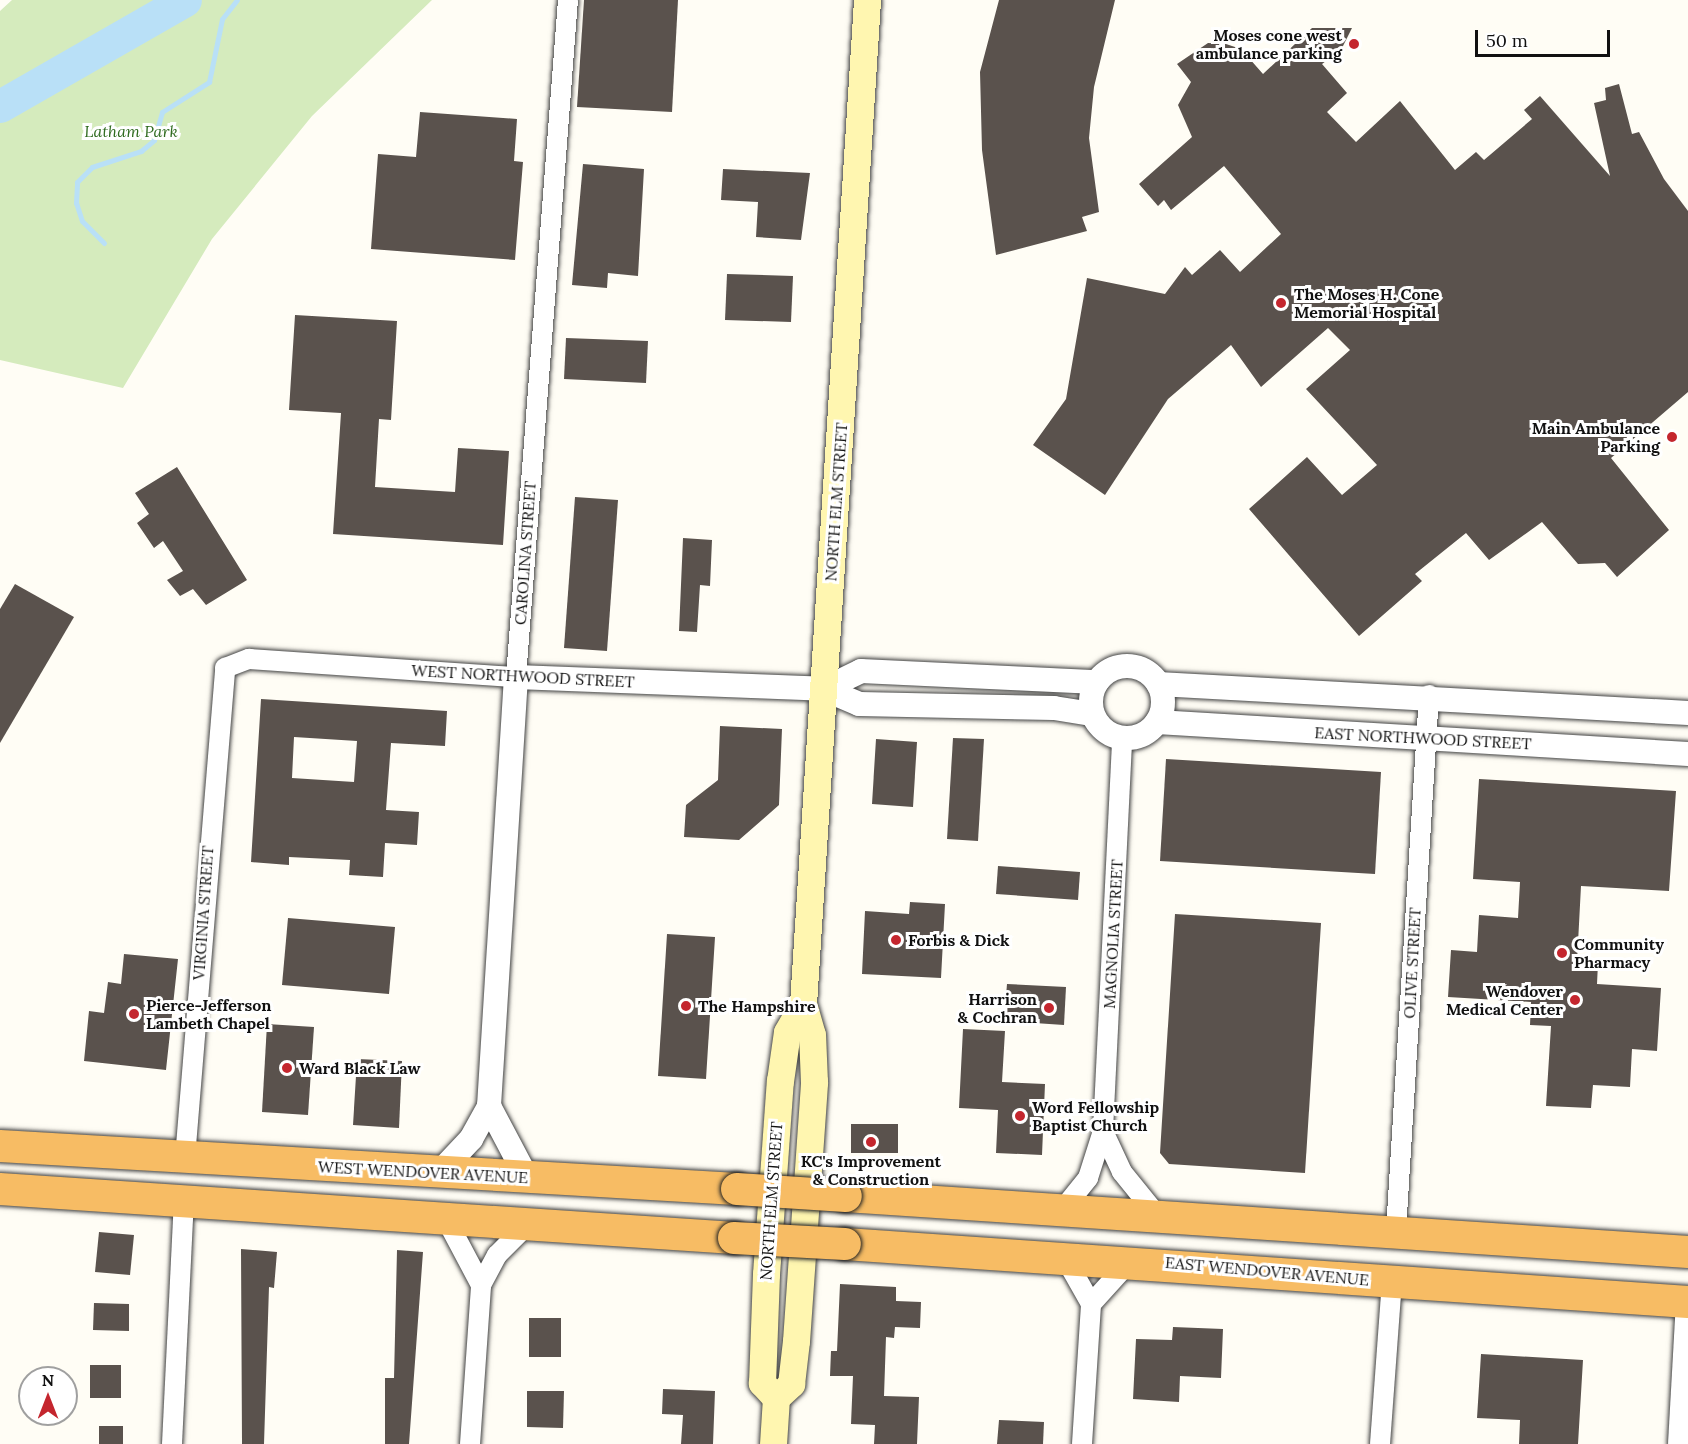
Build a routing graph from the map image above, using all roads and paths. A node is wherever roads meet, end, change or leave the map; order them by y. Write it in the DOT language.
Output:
graph roads {
  1 [pos="568,0"];
  2 [pos="867,0"];
  3 [pos="225,668"];
  4 [pos="516,677"];
  5 [pos="1097,682"];
  6 [pos="1158,684"];
  7 [pos="824,689"];
  8 [pos="1429,695"];
  9 [pos="1688,712"];
  10 [pos="1093,714"];
  11 [pos="1157,722"];
  12 [pos="1122,738"];
  13 [pos="1425,738"];
  14 [pos="1688,754"];
  15 [pos="489,1106"];
  16 [pos="1103,1131"];
  17 [pos="0,1146"];
  18 [pos="186,1158"];
  19 [pos="0,1169"];
  20 [pos="439,1173"];
  21 [pos="527,1178"];
  22 [pos="0,1190"];
  23 [pos="184,1202"];
  24 [pos="1063,1209"];
  25 [pos="1157,1215"];
  26 [pos="446,1219"];
  27 [pos="528,1224"];
  28 [pos="1396,1231"];
  29 [pos="1688,1252"];
  30 [pos="1064,1256"];
  31 [pos="1130,1260"];
  32 [pos="1392,1281"];
  33 [pos="481,1285"];
  34 [pos="1687,1302"];
  35 [pos="1091,1304"];
  36 [pos="172,1444"];
  37 [pos="470,1444"];
  38 [pos="773,1444"];
  39 [pos="1082,1444"];
  40 [pos="1380,1444"];
  41 [pos="1678,1444"];
  1 -- 4 [label="street, CAROLINA STREET"];
  2 -- 7 [label="main road, NORTH ELM STREET"];
  3 -- 4 [label="street, WEST NORTHWOOD STREET"];
  3 -- 18 [label="street, VIRGINIA STREET"];
  4 -- 7 [label="street, WEST NORTHWOOD STREET"];
  4 -- 15 [label="street, CAROLINA STREET"];
  5 -- 6 [label="street"];
  5 -- 7 [label="street"];
  5 -- 10 [label="street"];
  6 -- 8 [label="street"];
  6 -- 11 [label="street"];
  7 -- 10 [label="street"];
  7 -- 38 [label="main road, NORTH ELM STREET"];
  8 -- 9 [label="street"];
  8 -- 13 [label="street, OLIVE STREET"];
  10 -- 12 [label="street"];
  11 -- 12 [label="street"];
  11 -- 13 [label="street, EAST NORTHWOOD STREET"];
  12 -- 16 [label="street, MAGNOLIA STREET"];
  13 -- 14 [label="street, EAST NORTHWOOD STREET"];
  13 -- 28 [label="street, OLIVE STREET"];
  15 -- 20 [label="street, CAROLINA STREET"];
  15 -- 21 [label="street"];
  16 -- 24 [label="street, MAGNOLIA STREET"];
  16 -- 25 [label="street, MAGNOLIA STREET"];
  17 -- 18 [label="highway, WEST WENDOVER AVENUE"];
  18 -- 19 [label="highway"];
  18 -- 20 [label="highway, WEST WENDOVER AVENUE"];
  20 -- 21 [label="highway, WEST WENDOVER AVENUE"];
  21 -- 24 [label="highway, WEST WENDOVER AVENUE, bridge"];
  22 -- 23 [label="highway"];
  23 -- 26 [label="highway"];
  23 -- 36 [label="street"];
  24 -- 25 [label="highway"];
  25 -- 28 [label="highway"];
  26 -- 27 [label="highway"];
  26 -- 33 [label="street"];
  27 -- 30 [label="highway, EAST WENDOVER AVENUE, bridge"];
  27 -- 33 [label="street"];
  28 -- 29 [label="highway"];
  30 -- 31 [label="highway, EAST WENDOVER AVENUE"];
  30 -- 35 [label="street"];
  31 -- 32 [label="highway, EAST WENDOVER AVENUE"];
  31 -- 35 [label="street"];
  32 -- 34 [label="highway, EAST WENDOVER AVENUE"];
  32 -- 40 [label="street"];
  33 -- 37 [label="street"];
  34 -- 41 [label="street"];
  35 -- 39 [label="street"];
}
